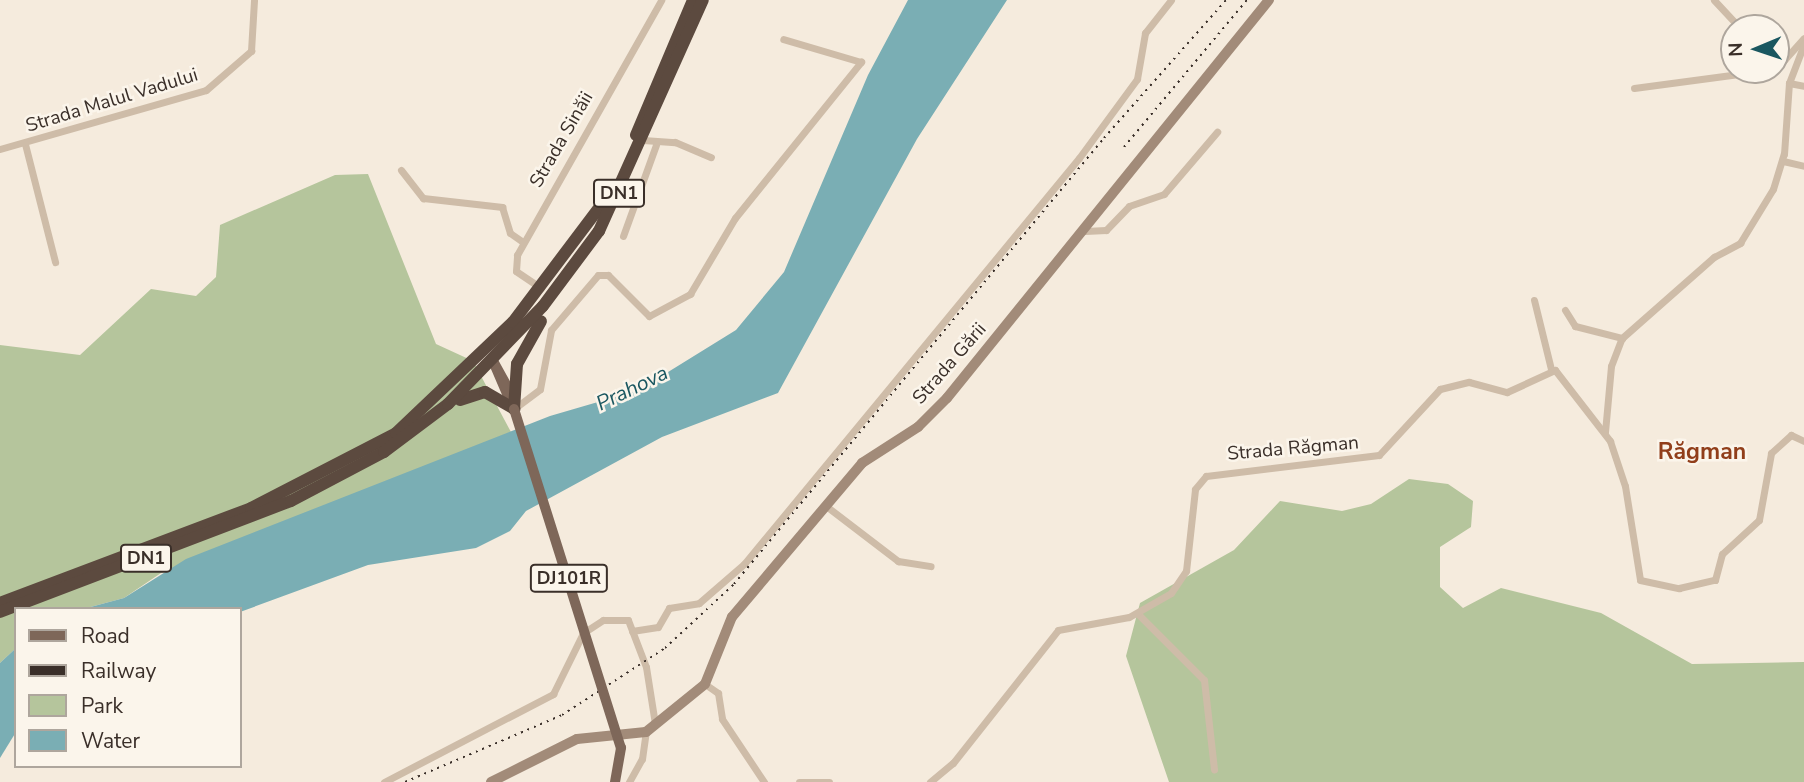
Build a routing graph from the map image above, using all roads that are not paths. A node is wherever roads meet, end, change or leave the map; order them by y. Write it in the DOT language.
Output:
graph roads {
  1 [pos="254,0"];
  2 [pos="661,0"];
  3 [pos="693,0"];
  4 [pos="703,0"];
  5 [pos="1171,0"];
  6 [pos="1269,0"];
  7 [pos="1714,0"];
  8 [pos="1727,14"];
  9 [pos="1804,38"];
  10 [pos="783,39"];
  11 [pos="1804,44"];
  12 [pos="1790,53"];
  13 [pos="1720,77"];
  14 [pos="1790,80"];
  15 [pos="1789,84"];
  16 [pos="1634,88"];
  17 [pos="1217,132"];
  18 [pos="650,143"];
  19 [pos="24,144"];
  20 [pos="0,149"];
  21 [pos="711,157"];
  22 [pos="1783,161"];
  23 [pos="1804,166"];
  24 [pos="401,170"];
  25 [pos="1085,230"];
  26 [pos="623,236"];
  27 [pos="523,242"];
  28 [pos="588,246"];
  29 [pos="55,262"];
  30 [pos="542,289"];
  31 [pos="1534,300"];
  32 [pos="1565,310"];
  33 [pos="1622,338"];
  34 [pos="489,357"];
  35 [pos="1551,369"];
  36 [pos="514,409"];
  37 [pos="433,417"];
  38 [pos="1605,432"];
  39 [pos="1804,441"];
  40 [pos="826,506"];
  41 [pos="931,566"];
  42 [pos="0,603"];
  43 [pos="0,612"];
  44 [pos="1138,614"];
  45 [pos="632,631"];
  46 [pos="705,684"];
  47 [pos="655,724"];
  48 [pos="646,732"];
  49 [pos="1214,769"];
  50 [pos="384,782"];
  51 [pos="491,782"];
  52 [pos="615,782"];
  53 [pos="629,782"];
  54 [pos="764,782"];
  55 [pos="799,782"];
  56 [pos="829,782"];
  57 [pos="930,782"];
  1 -- 19 [label="street, Strada Malul Vadului"];
  2 -- 27 [label="street, Strada Sinăii"];
  3 -- 30 [label="highway, DN1"];
  4 -- 18 [label="highway, DN1"];
  5 -- 45 [label="street"];
  6 -- 25 [label="street, Strada Gării"];
  7 -- 8 [label="street"];
  9 -- 12 [label="street"];
  10 -- 36 [label="street"];
  11 -- 14 [label="street"];
  13 -- 16 [label="street"];
  15 -- 22 [label="street"];
  17 -- 25 [label="street"];
  18 -- 21 [label="street"];
  18 -- 26 [label="street"];
  18 -- 28 [label="highway, DN1"];
  19 -- 20 [label="street, Strada Malul Vadului"];
  19 -- 29 [label="street"];
  22 -- 23 [label="street"];
  22 -- 33 [label="street"];
  24 -- 27 [label="street"];
  25 -- 40 [label="street, Strada Gării"];
  27 -- 30 [label="street, Strada Sinăii"];
  28 -- 34 [label="highway, DN1"];
  28 -- 36 [label="highway"];
  30 -- 34 [label="highway, DN1"];
  31 -- 35 [label="street"];
  32 -- 33 [label="street"];
  33 -- 38 [label="street"];
  34 -- 36 [label="main road, DJ101R"];
  34 -- 37 [label="highway, DN1"];
  34 -- 42 [label="highway, DN1"];
  35 -- 38 [label="street"];
  35 -- 44 [label="street, Strada Răgman"];
  36 -- 37 [label="highway"];
  36 -- 52 [label="main road, DJ101R, bridge"];
  37 -- 43 [label="highway, DN1"];
  38 -- 39 [label="street"];
  40 -- 41 [label="street"];
  40 -- 46 [label="street, Strada Gării"];
  44 -- 49 [label="street"];
  44 -- 57 [label="street"];
  45 -- 47 [label="street"];
  45 -- 50 [label="street"];
  46 -- 47 [label="street"];
  46 -- 54 [label="street"];
  47 -- 48 [label="street"];
  48 -- 51 [label="street"];
  48 -- 53 [label="street"];
  55 -- 56 [label="street"];
}
